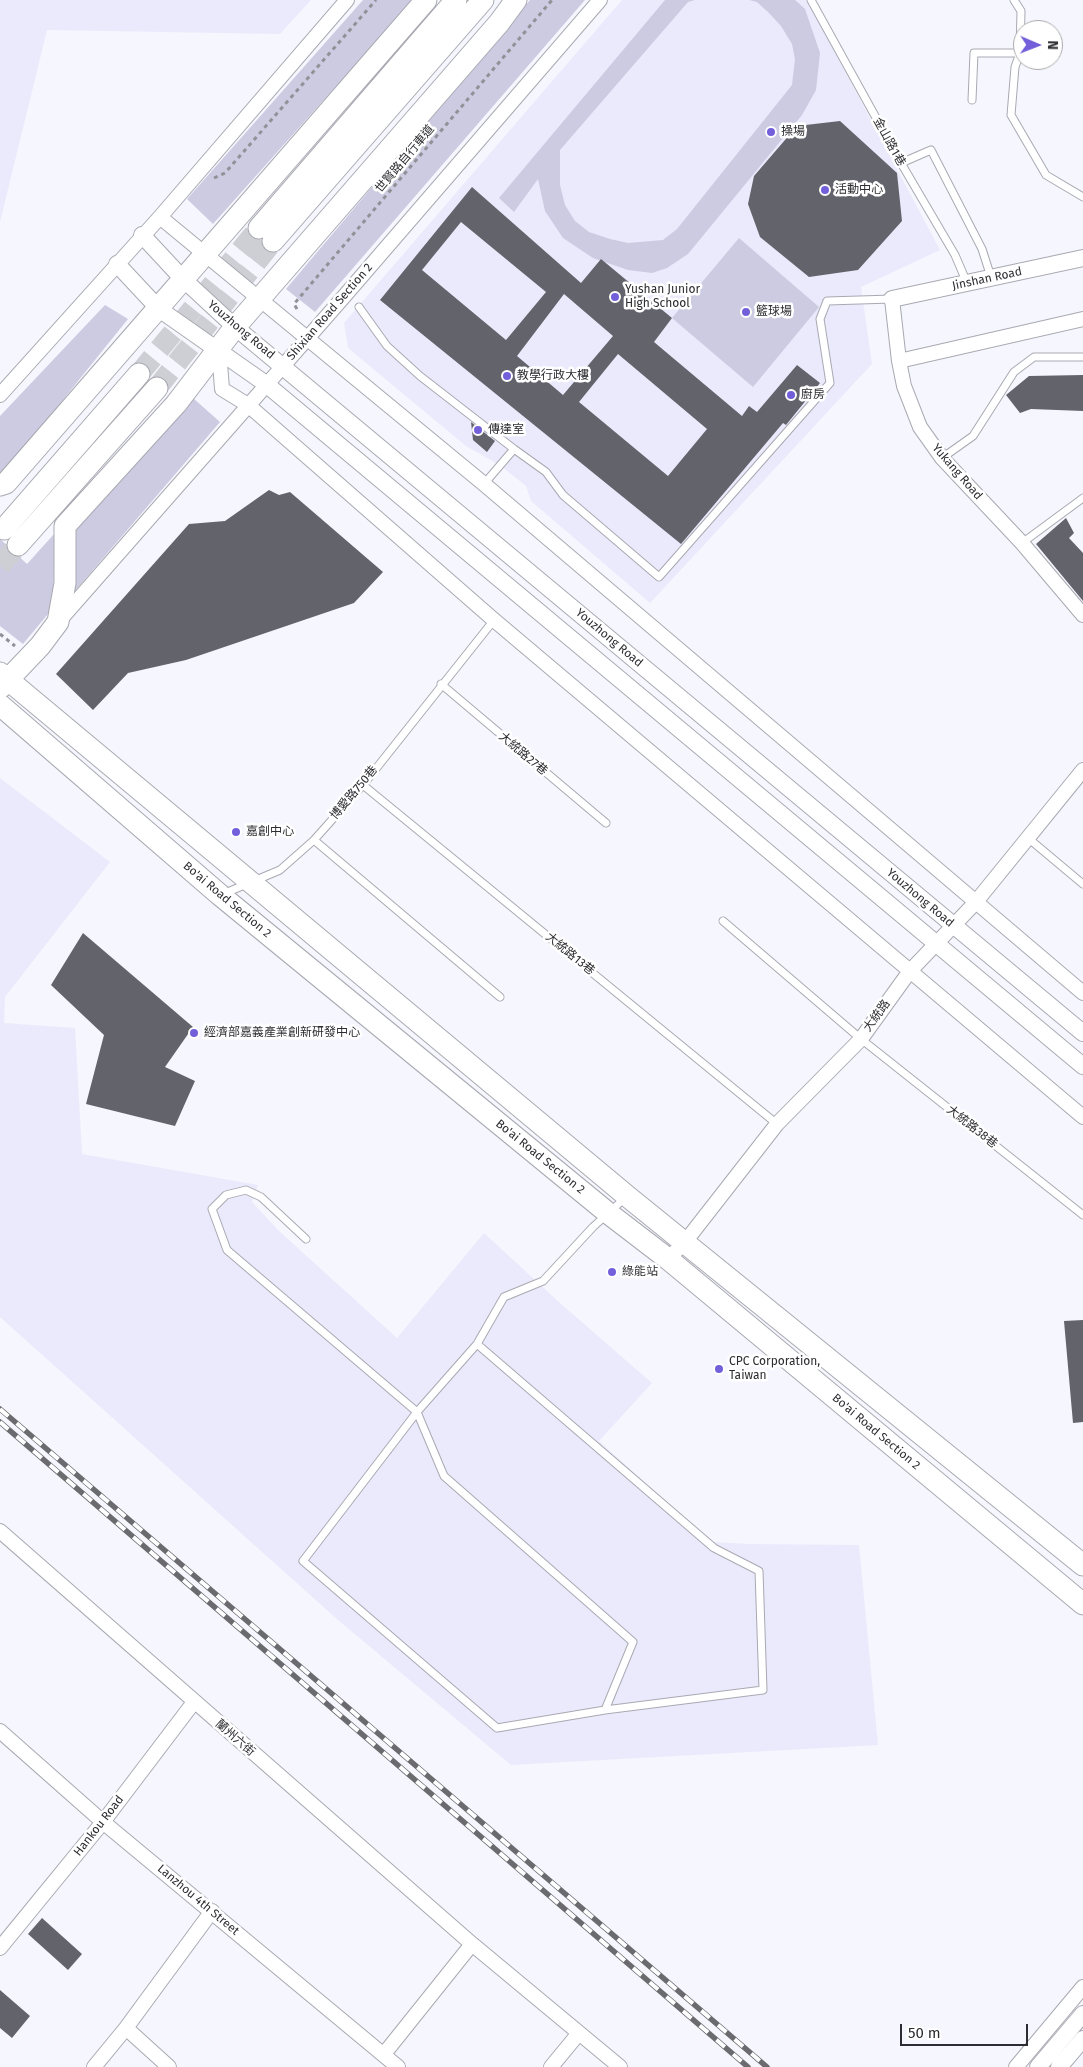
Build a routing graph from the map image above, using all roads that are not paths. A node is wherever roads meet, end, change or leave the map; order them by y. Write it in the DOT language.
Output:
graph roads {
  1 [pos="347,0"];
  2 [pos="426,0"];
  3 [pos="456,0"];
  4 [pos="483,0"];
  5 [pos="516,0"];
  6 [pos="600,0"];
  7 [pos="811,0"];
  8 [pos="1014,0"];
  9 [pos="1021,20"];
  10 [pos="1013,53"];
  11 [pos="1014,70"];
  12 [pos="972,100"];
  13 [pos="901,163"];
  14 [pos="1083,197"];
  15 [pos="160,217"];
  16 [pos="142,236"];
  17 [pos="205,254"];
  18 [pos="1083,258"];
  19 [pos="117,264"];
  20 [pos="182,278"];
  21 [pos="991,278"];
  22 [pos="967,283"];
  23 [pos="259,299"];
  24 [pos="892,299"];
  25 [pos="359,307"];
  26 [pos="158,309"];
  27 [pos="1083,319"];
  28 [pos="235,327"];
  29 [pos="311,335"];
  30 [pos="219,350"];
  31 [pos="1083,357"];
  32 [pos="898,361"];
  33 [pos="284,366"];
  34 [pos="139,374"];
  35 [pos="266,384"];
  36 [pos="157,388"];
  37 [pos="0,395"];
  38 [pos="248,405"];
  39 [pos="514,449"];
  40 [pos="942,458"];
  41 [pos="3,484"];
  42 [pos="484,484"];
  43 [pos="1083,498"];
  44 [pos="4,529"];
  45 [pos="1022,543"];
  46 [pos="18,545"];
  47 [pos="1083,615"];
  48 [pos="494,620"];
  49 [pos="58,622"];
  50 [pos="3,680"];
  51 [pos="441,684"];
  52 [pos="0,705"];
  53 [pos="1083,770"];
  54 [pos="363,785"];
  55 [pos="606,823"];
  56 [pos="1028,838"];
  57 [pos="314,840"];
  58 [pos="250,883"];
  59 [pos="1083,884"];
  60 [pos="220,895"];
  61 [pos="975,903"];
  62 [pos="723,921"];
  63 [pos="954,926"];
  64 [pos="936,945"];
  65 [pos="910,971"];
  66 [pos="1083,993"];
  67 [pos="500,997"];
  68 [pos="1083,1033"];
  69 [pos="861,1039"];
  70 [pos="1083,1066"];
  71 [pos="1083,1117"];
  72 [pos="777,1124"];
  73 [pos="627,1196"];
  74 [pos="608,1213"];
  75 [pos="1083,1215"];
  76 [pos="306,1239"];
  77 [pos="685,1242"];
  78 [pos="668,1259"];
  79 [pos="477,1344"];
  80 [pos="418,1412"];
  81 [pos="0,1531"];
  82 [pos="1083,1565"];
  83 [pos="1083,1604"];
  84 [pos="194,1702"];
  85 [pos="605,1710"];
  86 [pos="0,1731"];
  87 [pos="103,1822"];
  88 [pos="212,1911"];
  89 [pos="472,1944"];
  90 [pos="0,1948"];
  91 [pos="1083,1987"];
  92 [pos="1083,2014"];
  93 [pos="126,2028"];
  94 [pos="579,2033"];
  95 [pos="1083,2039"];
  96 [pos="384,2054"];
  97 [pos="94,2067"];
  98 [pos="169,2067"];
  99 [pos="398,2067"];
  100 [pos="551,2067"];
  101 [pos="620,2067"];
  102 [pos="1016,2067"];
  103 [pos="1038,2067"];
  104 [pos="1059,2067"];
  1 -- 15 [label="street"];
  2 -- 17 [label="main road"];
  3 -- 4 [label="main road"];
  5 -- 23 [label="main road"];
  6 -- 29 [label="street, Shixian Road Section 2"];
  7 -- 13 [label="lane, 金山路1巷"];
  8 -- 9 [label="lane"];
  10 -- 12 [label="lane"];
  11 -- 14 [label="lane"];
  13 -- 21 [label="lane"];
  13 -- 22 [label="lane, 金山路1巷"];
  15 -- 16 [label="street"];
  15 -- 17 [label="street"];
  16 -- 19 [label="street"];
  16 -- 20 [label="street, Youzhong Road"];
  17 -- 20 [label="main road"];
  17 -- 23 [label="street"];
  18 -- 21 [label="street, Jinshan Road"];
  19 -- 26 [label="street, Youzhong Road"];
  19 -- 37 [label="street"];
  20 -- 26 [label="main road"];
  20 -- 28 [label="street, Youzhong Road"];
  21 -- 22 [label="street, Jinshan Road"];
  22 -- 24 [label="street, Jinshan Road"];
  23 -- 28 [label="main road"];
  23 -- 29 [label="street"];
  24 -- 32 [label="street, Yukang Road"];
  24 -- 39 [label="lane"];
  25 -- 39 [label="lane"];
  26 -- 30 [label="street, Youzhong Road"];
  26 -- 41 [label="main road"];
  27 -- 32 [label="street"];
  28 -- 30 [label="main road"];
  28 -- 33 [label="street, Youzhong Road"];
  29 -- 33 [label="street, Shixian Road Section 2"];
  29 -- 42 [label="street"];
  30 -- 35 [label="street, Youzhong Road"];
  30 -- 38 [label="street"];
  30 -- 49 [label="main road"];
  31 -- 40 [label="lane"];
  32 -- 40 [label="street, Yukang Road"];
  33 -- 35 [label="street, Shixian Road Section 2"];
  33 -- 63 [label="street, Youzhong Road"];
  34 -- 44 [label="main road"];
  35 -- 38 [label="street, Shixian Road Section 2"];
  35 -- 64 [label="street, Youzhong Road"];
  36 -- 46 [label="main road"];
  38 -- 48 [label="street"];
  38 -- 49 [label="street, Shixian Road Section 2"];
  39 -- 42 [label="lane"];
  40 -- 45 [label="street, Yukang Road"];
  42 -- 61 [label="street"];
  43 -- 45 [label="lane"];
  45 -- 47 [label="street, Yukang Road"];
  48 -- 51 [label="lane, 博愛路750巷"];
  48 -- 65 [label="street"];
  49 -- 50 [label="main road"];
  50 -- 58 [label="main road, Bo'ai Road Section 2"];
  51 -- 54 [label="lane, 博愛路750巷"];
  51 -- 55 [label="lane, 大統路27巷"];
  52 -- 60 [label="main road, Bo'ai Road Section 2"];
  53 -- 56 [label="street, 大統路"];
  54 -- 57 [label="lane, 博愛路750巷"];
  54 -- 72 [label="lane, 大統路13巷"];
  56 -- 59 [label="lane"];
  56 -- 61 [label="street, 大統路"];
  57 -- 58 [label="lane, 博愛路750巷"];
  57 -- 67 [label="lane"];
  58 -- 60 [label="lane, 博愛路750巷"];
  58 -- 73 [label="main road, Bo'ai Road Section 2"];
  60 -- 74 [label="main road, Bo'ai Road Section 2"];
  61 -- 63 [label="street, 大統路"];
  61 -- 66 [label="street"];
  62 -- 69 [label="lane"];
  63 -- 64 [label="street, 大統路"];
  63 -- 68 [label="street, Youzhong Road"];
  64 -- 65 [label="street, 大統路"];
  64 -- 70 [label="street, Youzhong Road"];
  65 -- 69 [label="street, 大統路"];
  65 -- 71 [label="street"];
  69 -- 72 [label="street, 大統路"];
  69 -- 75 [label="lane, 大統路38巷"];
  72 -- 77 [label="street, 大統路"];
  73 -- 74 [label="lane"];
  73 -- 77 [label="main road, Bo'ai Road Section 2"];
  74 -- 78 [label="main road, Bo'ai Road Section 2"];
  74 -- 79 [label="lane"];
  76 -- 80 [label="lane"];
  77 -- 78 [label="street, 大統路"];
  77 -- 82 [label="main road, Bo'ai Road Section 2"];
  78 -- 83 [label="main road, Bo'ai Road Section 2"];
  79 -- 80 [label="lane"];
  79 -- 85 [label="lane"];
  80 -- 85 [label="lane"];
  80 -- 85 [label="lane"];
  81 -- 84 [label="street, 蘭州六街"];
  84 -- 87 [label="street, Hankou Road"];
  84 -- 89 [label="street, 蘭州六街"];
  86 -- 87 [label="street, Lanzhou 4th Street"];
  87 -- 88 [label="street, Lanzhou 4th Street"];
  87 -- 90 [label="street, Hankou Road"];
  88 -- 93 [label="street"];
  88 -- 96 [label="street, Lanzhou 4th Street"];
  89 -- 94 [label="street, 蘭州六街"];
  89 -- 96 [label="street"];
  91 -- 102 [label="street"];
  92 -- 103 [label="street"];
  93 -- 97 [label="street"];
  93 -- 98 [label="street"];
  94 -- 100 [label="street"];
  94 -- 101 [label="street, 蘭州六街"];
  95 -- 104 [label="street"];
  96 -- 99 [label="street, Lanzhou 4th Street"];
}
